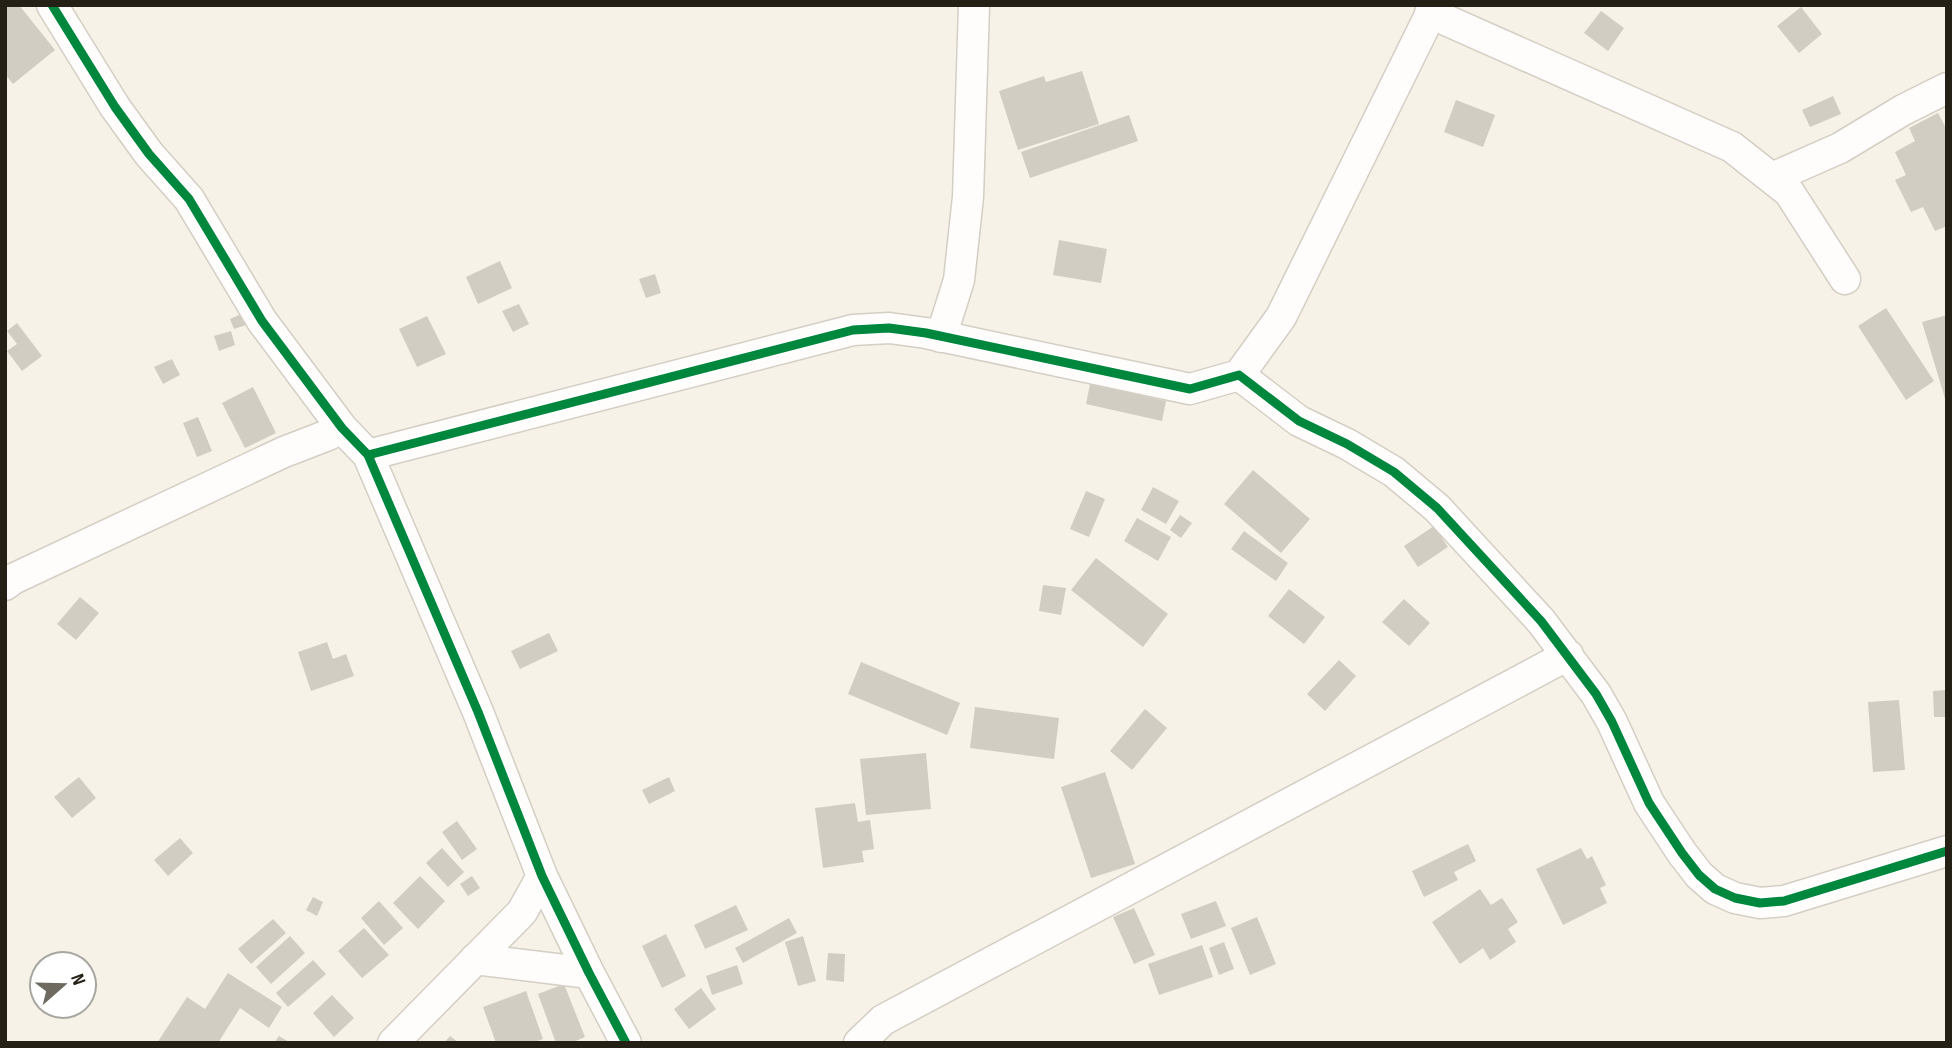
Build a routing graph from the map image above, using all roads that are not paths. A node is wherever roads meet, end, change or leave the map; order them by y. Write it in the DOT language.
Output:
graph roads {
  1 [pos="52,5"];
  2 [pos="974,5"];
  3 [pos="1432,9"];
  4 [pos="1947,88"];
  5 [pos="1772,178"];
  6 [pos="1845,279"];
  7 [pos="941,337"];
  8 [pos="1239,375"];
  9 [pos="342,428"];
  10 [pos="419,442"];
  11 [pos="368,455"];
  12 [pos="385,491"];
  13 [pos="5,585"];
  14 [pos="1568,655"];
  15 [pos="1947,851"];
  16 [pos="542,876"];
  17 [pos="475,959"];
  18 [pos="589,973"];
  19 [pos="393,1043"];
  20 [pos="626,1043"];
  21 [pos="859,1043"];
  1 -- 9 [label="street"];
  2 -- 7 [label="street"];
  3 -- 5 [label="street"];
  3 -- 8 [label="street"];
  4 -- 5 [label="street"];
  5 -- 6 [label="street"];
  7 -- 8 [label="street"];
  7 -- 10 [label="street"];
  8 -- 14 [label="street"];
  9 -- 11 [label="street"];
  9 -- 13 [label="street"];
  10 -- 11 [label="street"];
  10 -- 12 [label="street"];
  11 -- 12 [label="street"];
  12 -- 16 [label="street"];
  14 -- 15 [label="street"];
  14 -- 21 [label="street"];
  16 -- 17 [label="street"];
  16 -- 18 [label="street"];
  17 -- 18 [label="street"];
  17 -- 19 [label="street"];
  18 -- 20 [label="street"];
}
